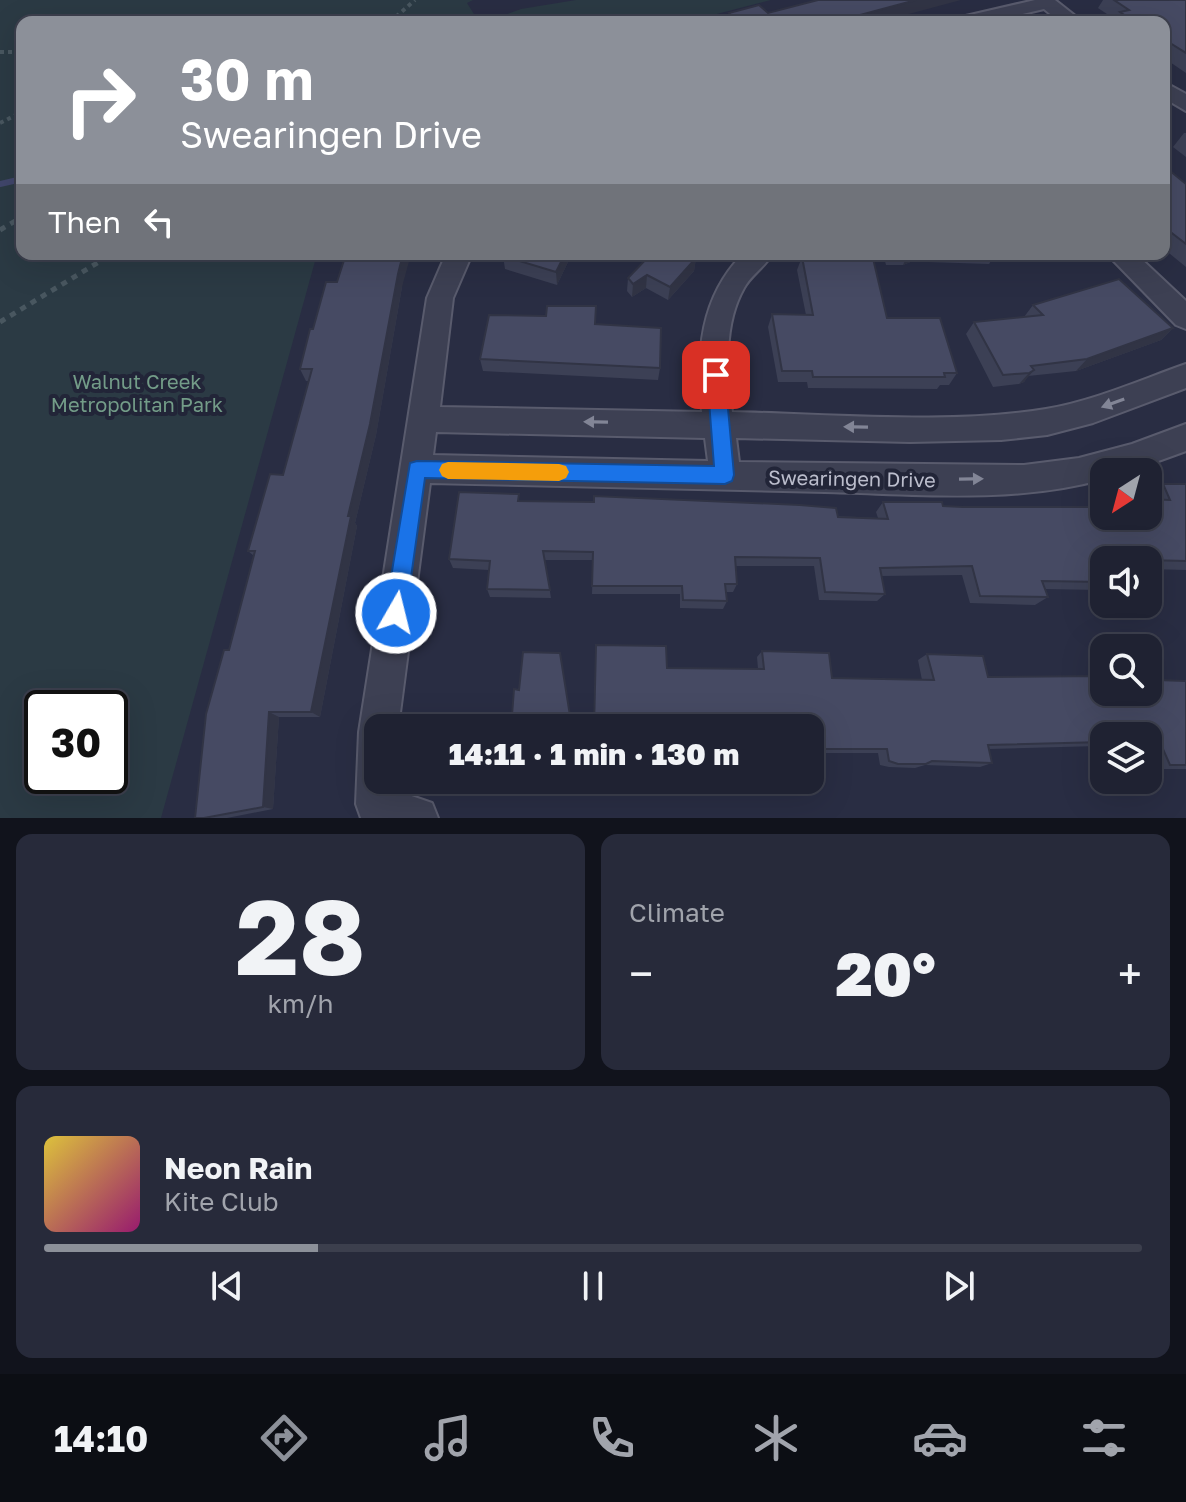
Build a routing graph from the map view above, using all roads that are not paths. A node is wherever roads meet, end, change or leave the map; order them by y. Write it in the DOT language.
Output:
graph roads {
  1 [pos="990,16"];
  2 [pos="1065,16"];
  3 [pos="455,260"];
  4 [pos="753,260"];
  5 [pos="1126,260"];
  6 [pos="1186,318"];
  7 [pos="1186,376"];
  8 [pos="424,419"];
  9 [pos="720,424"];
  10 [pos="1186,437"];
  11 [pos="417,469"];
  12 [pos="725,475"];
  13 [pos="380,714"];
  14 [pos="376,794"];
  15 [pos="417,818"];
  1 -- 2 [label="street"];
  3 -- 8 [label="street"];
  4 -- 9 [label="street"];
  5 -- 6 [label="street"];
  7 -- 9 [label="street, one-way"];
  9 -- 8 [label="street, one-way"];
  8 -- 11 [label="street"];
  9 -- 12 [label="street"];
  12 -- 10 [label="street, Swearingen Drive, one-way"];
  11 -- 12 [label="street, Swearingen Drive"];
  11 -- 13 [label="street"];
  14 -- 15 [label="street"];
}
